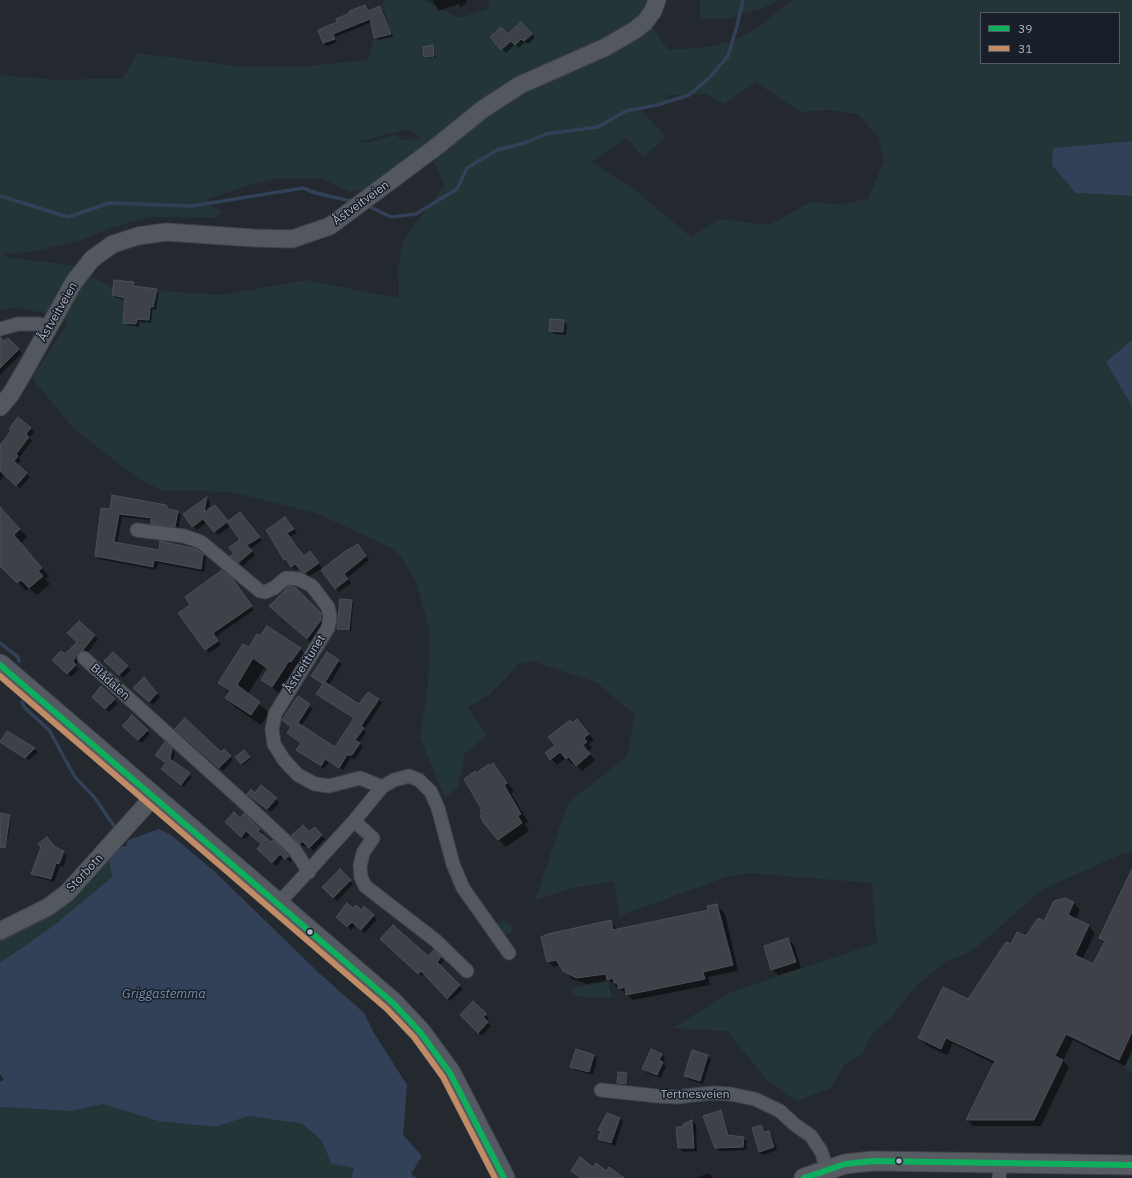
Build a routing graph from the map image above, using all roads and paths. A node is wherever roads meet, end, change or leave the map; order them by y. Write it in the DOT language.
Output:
graph roads {
  1 [pos="657,0"];
  2 [pos="49,326"];
  3 [pos="0,329"];
  4 [pos="0,407"];
  5 [pos="138,530"];
  6 [pos="84,658"];
  7 [pos="0,665"];
  8 [pos="382,787"];
  9 [pos="154,796"];
  10 [pos="354,821"];
  11 [pos="309,872"];
  12 [pos="279,903"];
  13 [pos="0,931"];
  14 [pos="509,953"];
  15 [pos="467,971"];
  16 [pos="601,1090"];
  17 [pos="1132,1165"];
  18 [pos="827,1169"];
  19 [pos="1000,1171"];
  20 [pos="504,1178"];
  21 [pos="804,1178"];
  1 -- 2 [label="street, Åstveitveien"];
  2 -- 3 [label="street"];
  2 -- 4 [label="street, Åstveitveien"];
  5 -- 8 [label="street, Åstveittunet"];
  6 -- 11 [label="street, Blådalen"];
  7 -- 9 [label="main road"];
  8 -- 10 [label="street"];
  8 -- 14 [label="street"];
  9 -- 12 [label="main road"];
  9 -- 13 [label="street, Storbotn"];
  10 -- 11 [label="street"];
  10 -- 15 [label="street"];
  11 -- 12 [label="street"];
  12 -- 20 [label="main road"];
  16 -- 18 [label="street, Tertnesveien"];
  17 -- 19 [label="main road"];
  18 -- 19 [label="main road"];
  18 -- 21 [label="main road"];
}
